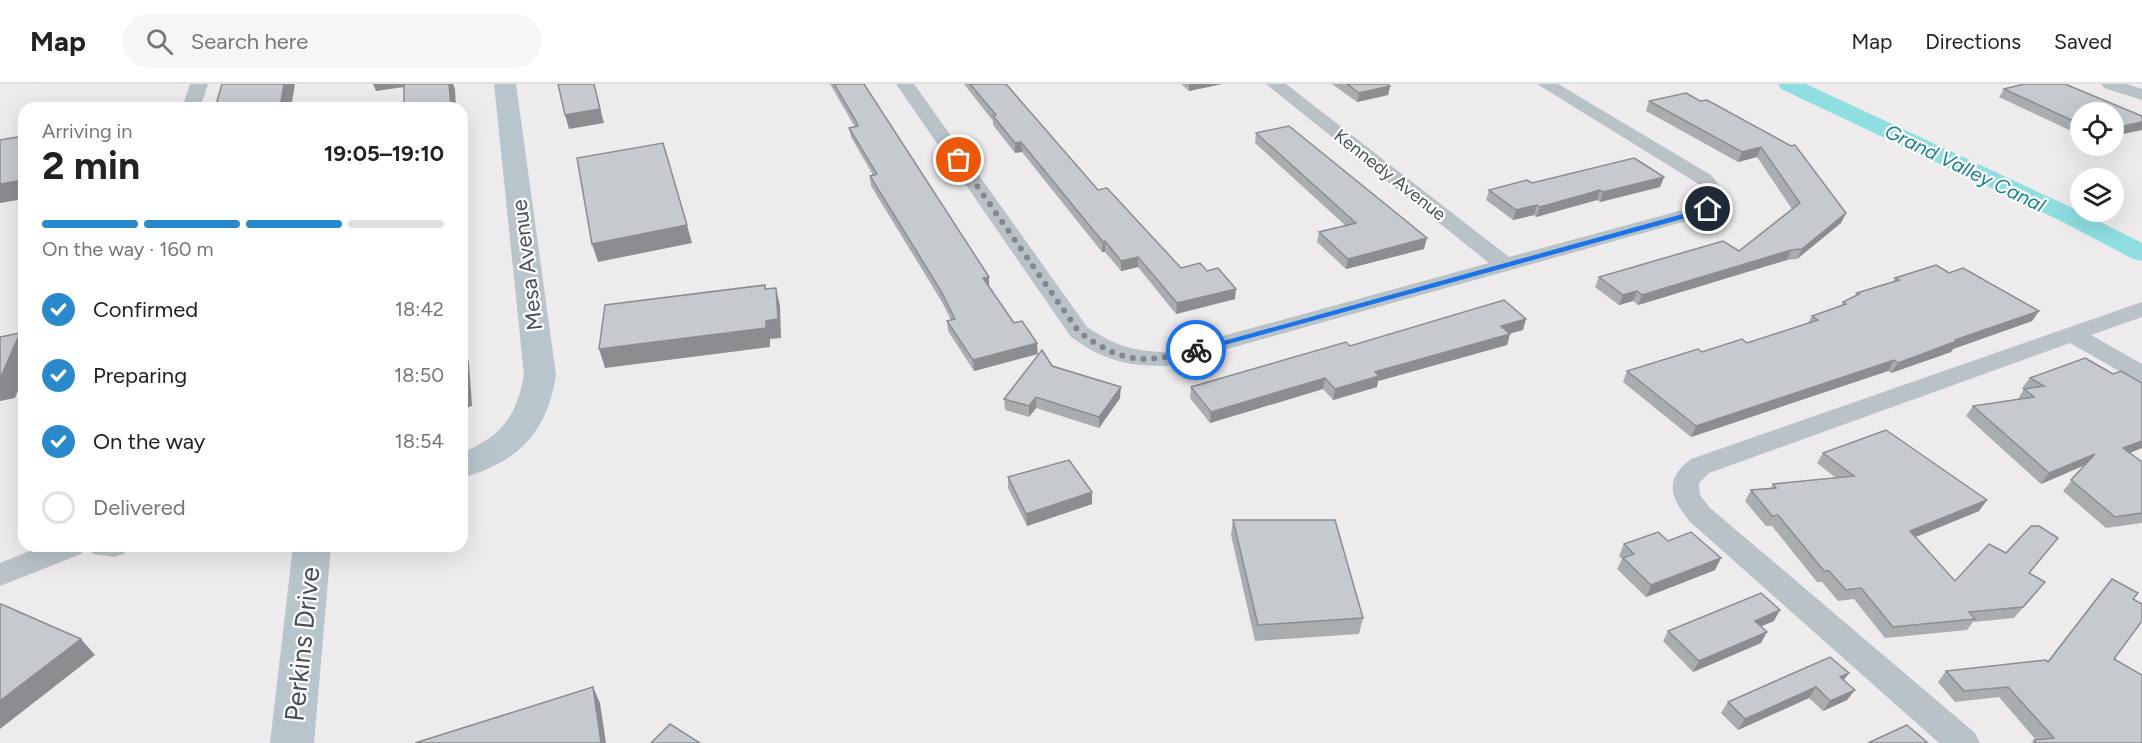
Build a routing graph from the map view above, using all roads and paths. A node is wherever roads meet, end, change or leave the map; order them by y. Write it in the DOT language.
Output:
graph roads {
  1 [pos="198,84"];
  2 [pos="505,84"];
  3 [pos="905,84"];
  4 [pos="1275,84"];
  5 [pos="1546,84"];
  6 [pos="2110,84"];
  7 [pos="2142,95"];
  8 [pos="193,102"];
  9 [pos="1506,266"];
  10 [pos="2142,309"];
  11 [pos="2072,334"];
  12 [pos="2142,374"];
  13 [pos="468,463"];
  14 [pos="56,552"];
  15 [pos="311,552"];
  16 [pos="0,575"];
  17 [pos="292,743"];
  18 [pos="1963,743"];
  1 -- 8 [label="street"];
  2 -- 13 [label="street, Mesa Avenue"];
  3 -- 9 [label="street"];
  4 -- 9 [label="street, Kennedy Avenue"];
  5 -- 9 [label="street"];
  6 -- 7 [label="street"];
  10 -- 11 [label="street"];
  11 -- 12 [label="street"];
  11 -- 18 [label="street"];
  14 -- 16 [label="street"];
  15 -- 17 [label="street, Perkins Drive"];
}
